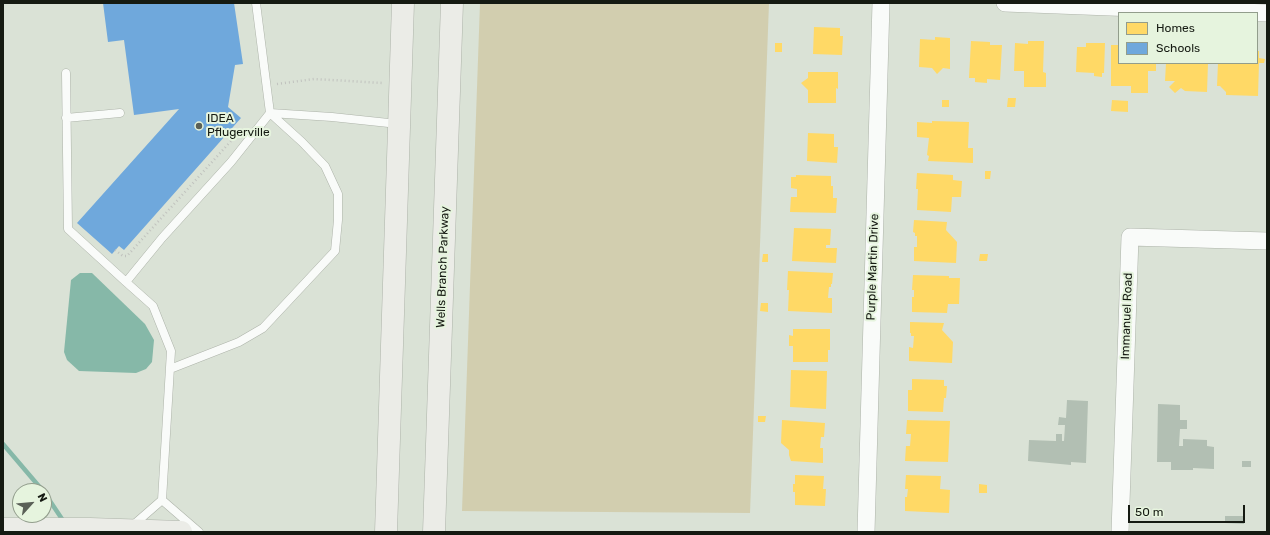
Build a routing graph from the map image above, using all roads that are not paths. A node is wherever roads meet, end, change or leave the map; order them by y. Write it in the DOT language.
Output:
graph roads {
  1 [pos="256,3"];
  2 [pos="403,3"];
  3 [pos="452,3"];
  4 [pos="881,3"];
  5 [pos="1005,3"];
  6 [pos="1241,12"];
  7 [pos="66,73"];
  8 [pos="120,113"];
  9 [pos="270,113"];
  10 [pos="66,118"];
  11 [pos="399,125"];
  12 [pos="1267,241"];
  13 [pos="126,282"];
  14 [pos="170,369"];
  15 [pos="162,500"];
  16 [pos="3,529"];
  17 [pos="127,530"];
  18 [pos="181,532"];
  19 [pos="199,532"];
  20 [pos="386,532"];
  21 [pos="434,532"];
  22 [pos="866,532"];
  23 [pos="1120,532"];
  1 -- 9 [label="lane"];
  2 -- 11 [label="street"];
  3 -- 21 [label="street, Wells Branch Parkway"];
  4 -- 22 [label="street, Purple Martin Drive"];
  5 -- 6 [label="street"];
  7 -- 10 [label="lane"];
  8 -- 10 [label="lane"];
  9 -- 11 [label="lane"];
  9 -- 13 [label="lane"];
  9 -- 14 [label="lane"];
  10 -- 13 [label="lane"];
  11 -- 20 [label="street"];
  12 -- 23 [label="street, Immanuel Road"];
  13 -- 14 [label="lane"];
  14 -- 15 [label="lane"];
  15 -- 17 [label="lane"];
  15 -- 19 [label="lane"];
  16 -- 17 [label="street"];
  17 -- 18 [label="street"];
}
